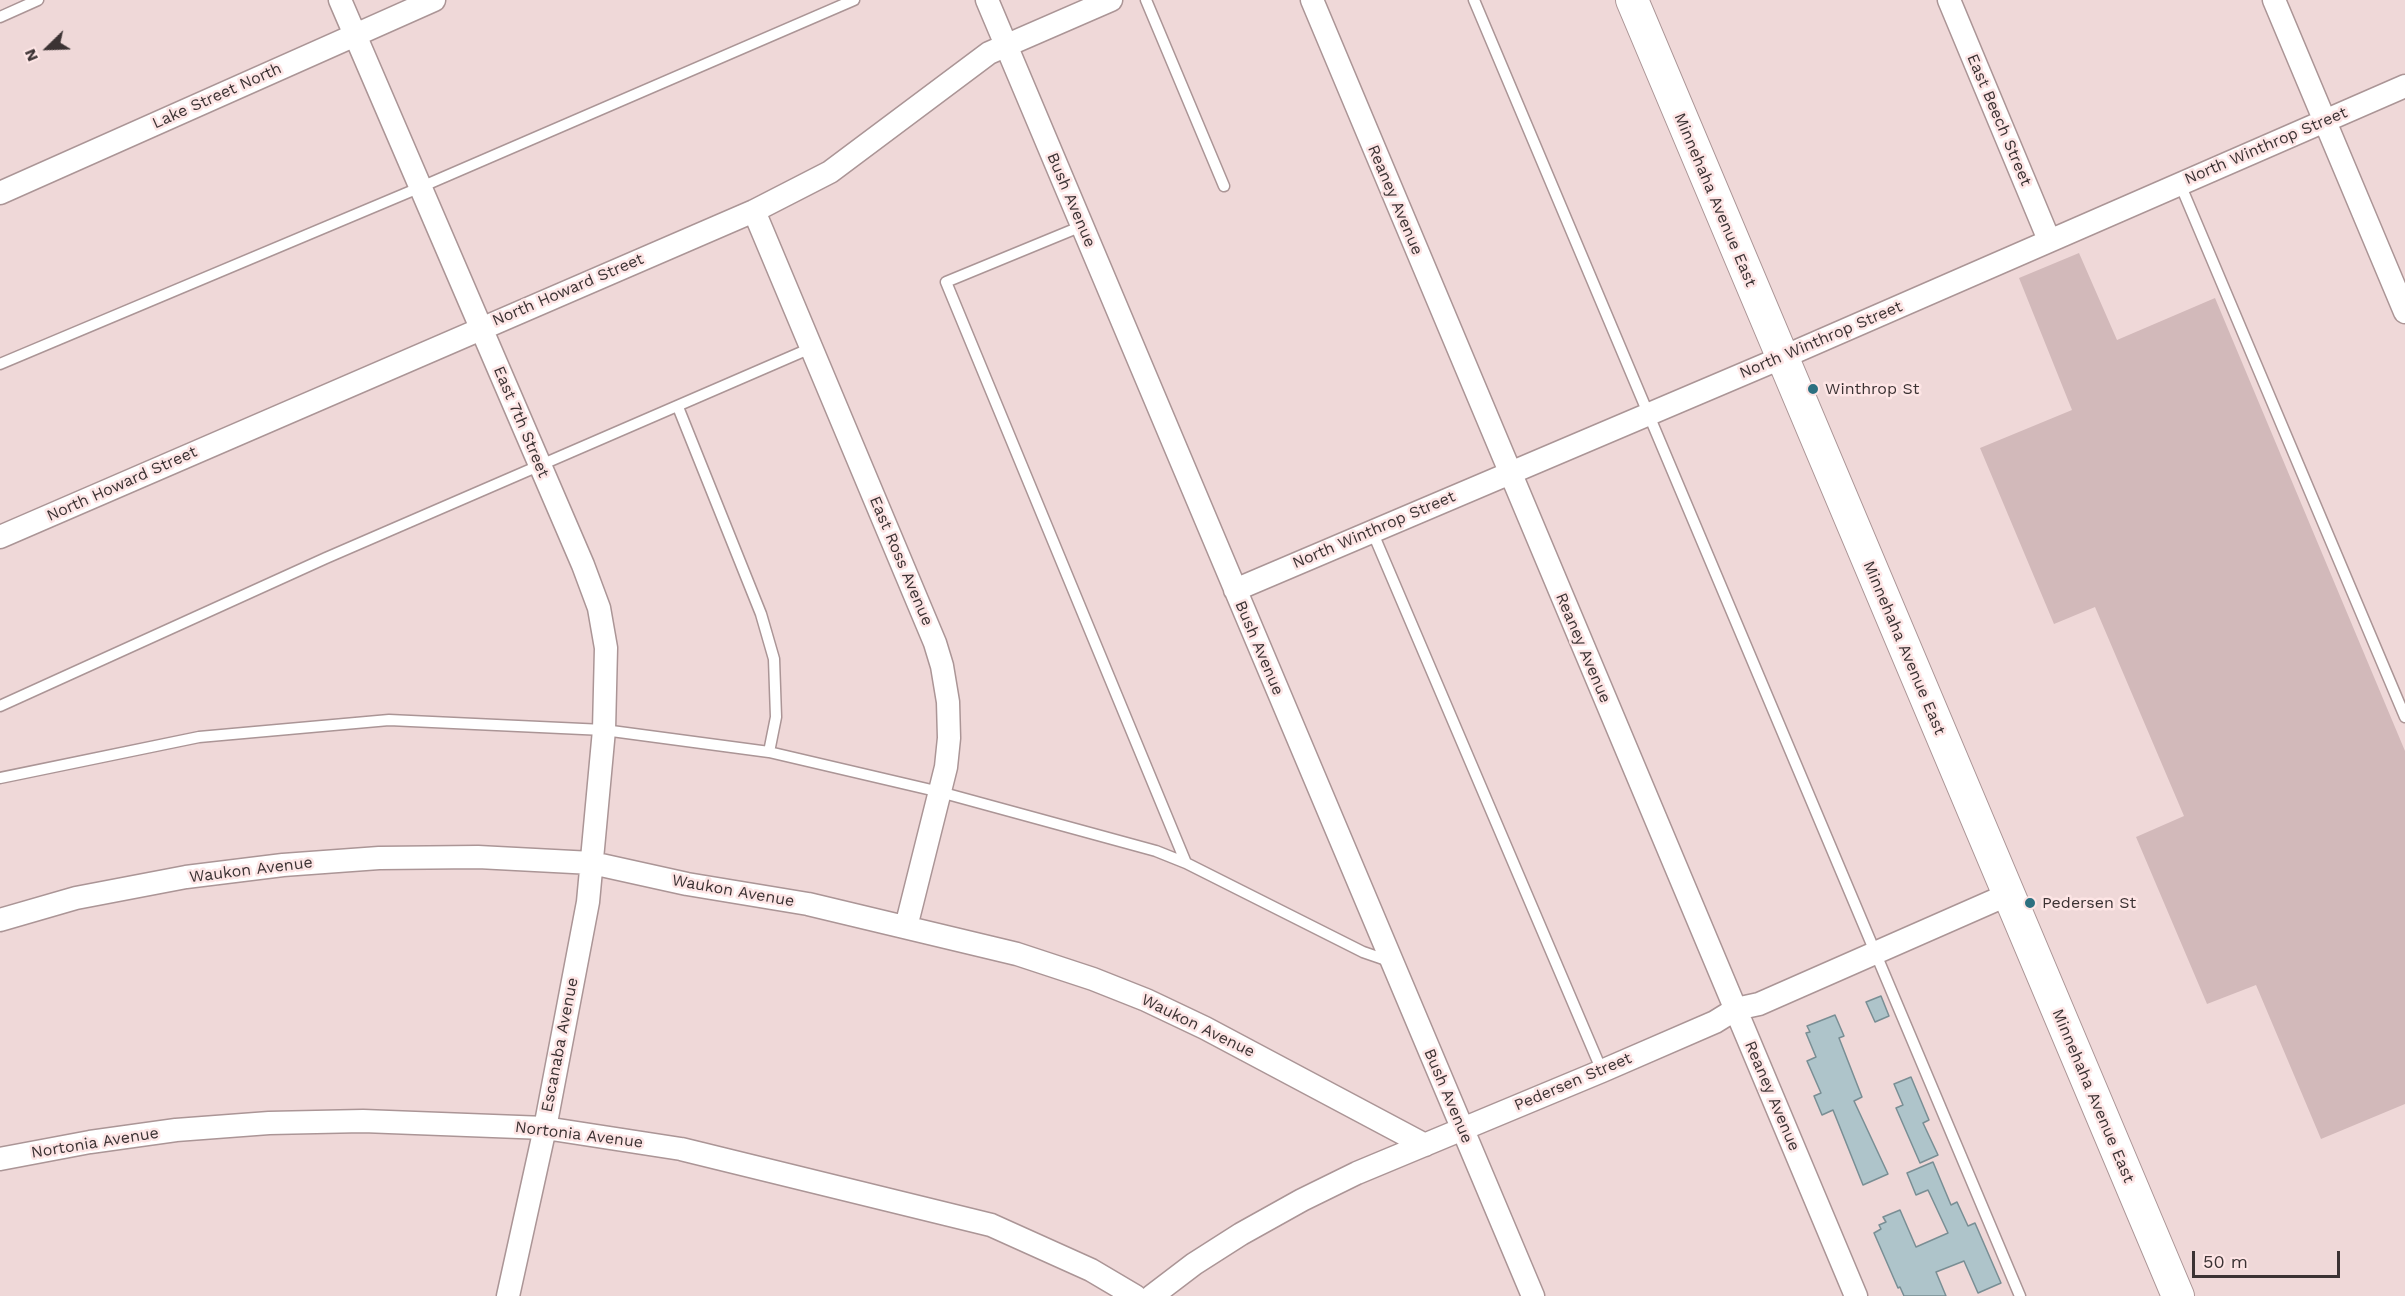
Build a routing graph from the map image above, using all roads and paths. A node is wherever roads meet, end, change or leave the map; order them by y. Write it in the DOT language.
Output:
graph roads {
  1 [pos="38,0"];
  2 [pos="340,0"];
  3 [pos="434,0"];
  4 [pos="854,0"];
  5 [pos="987,0"];
  6 [pos="1111,0"];
  7 [pos="1146,0"];
  8 [pos="1312,0"];
  9 [pos="1474,0"];
  10 [pos="1632,0"];
  11 [pos="1949,0"];
  12 [pos="2274,0"];
  13 [pos="0,17"];
  14 [pos="355,34"];
  15 [pos="1006,45"];
  16 [pos="2405,86"];
  17 [pos="2325,121"];
  18 [pos="2180,183"];
  19 [pos="1224,186"];
  20 [pos="421,187"];
  21 [pos="0,193"];
  22 [pos="754,211"];
  23 [pos="1082,226"];
  24 [pos="2049,240"];
  25 [pos="2405,312"];
  26 [pos="481,328"];
  27 [pos="812,348"];
  28 [pos="1781,358"];
  29 [pos="0,364"];
  30 [pos="678,407"];
  31 [pos="1647,413"];
  32 [pos="539,466"];
  33 [pos="1509,472"];
  34 [pos="1372,531"];
  35 [pos="0,537"];
  36 [pos="1235,590"];
  37 [pos="0,706"];
  38 [pos="2405,717"];
  39 [pos="604,730"];
  40 [pos="769,753"];
  41 [pos="0,778"];
  42 [pos="940,792"];
  43 [pos="592,863"];
  44 [pos="1186,863"];
  45 [pos="2007,895"];
  46 [pos="0,920"];
  47 [pos="906,927"];
  48 [pos="1876,954"];
  49 [pos="1392,962"];
  50 [pos="1736,1009"];
  51 [pos="1602,1071"];
  52 [pos="545,1128"];
  53 [pos="1462,1129"];
  54 [pos="1425,1145"];
  55 [pos="0,1159"];
  56 [pos="508,1296"];
  57 [pos="1135,1296"];
  58 [pos="1152,1296"];
  59 [pos="1533,1296"];
  60 [pos="1856,1296"];
  61 [pos="2020,1296"];
  62 [pos="2178,1296"];
  1 -- 13 [label="lane"];
  2 -- 14 [label="street, East 7th Street"];
  3 -- 14 [label="street, Lake Street North"];
  4 -- 20 [label="lane"];
  5 -- 15 [label="street, Bush Avenue"];
  6 -- 15 [label="street, North Howard Street"];
  7 -- 19 [label="lane"];
  8 -- 33 [label="street, Reaney Avenue"];
  9 -- 31 [label="lane"];
  10 -- 28 [label="main road, Minnehaha Avenue East"];
  11 -- 24 [label="street, East Beech Street"];
  12 -- 17 [label="street"];
  14 -- 20 [label="street, East 7th Street"];
  14 -- 21 [label="street, Lake Street North"];
  15 -- 22 [label="street, North Howard Street"];
  15 -- 23 [label="street, Bush Avenue"];
  16 -- 17 [label="street, North Winthrop Street"];
  17 -- 18 [label="street, North Winthrop Street"];
  17 -- 25 [label="street"];
  18 -- 24 [label="street, North Winthrop Street"];
  18 -- 38 [label="lane"];
  20 -- 26 [label="street, East 7th Street"];
  20 -- 29 [label="lane"];
  22 -- 26 [label="street, North Howard Street"];
  22 -- 27 [label="street, East Ross Avenue"];
  23 -- 36 [label="street, Bush Avenue"];
  23 -- 44 [label="lane"];
  24 -- 28 [label="street, North Winthrop Street"];
  26 -- 32 [label="street, East 7th Street"];
  26 -- 35 [label="street, North Howard Street"];
  27 -- 30 [label="lane"];
  27 -- 42 [label="street, East Ross Avenue"];
  28 -- 31 [label="street, North Winthrop Street"];
  28 -- 45 [label="main road, Minnehaha Avenue East"];
  30 -- 32 [label="lane"];
  30 -- 40 [label="lane"];
  31 -- 33 [label="street, North Winthrop Street"];
  31 -- 48 [label="lane"];
  32 -- 37 [label="lane"];
  32 -- 39 [label="street, East 7th Street"];
  33 -- 34 [label="street, North Winthrop Street"];
  33 -- 50 [label="street, Reaney Avenue"];
  34 -- 36 [label="street, North Winthrop Street"];
  34 -- 51 [label="lane"];
  36 -- 49 [label="street, Bush Avenue"];
  39 -- 40 [label="lane"];
  39 -- 41 [label="lane"];
  39 -- 43 [label="street, East 7th Street"];
  40 -- 42 [label="lane"];
  42 -- 44 [label="lane"];
  42 -- 47 [label="street, East Ross Avenue"];
  43 -- 46 [label="street, Waukon Avenue"];
  43 -- 47 [label="street, Waukon Avenue"];
  43 -- 52 [label="street, Escanaba Avenue"];
  44 -- 49 [label="lane"];
  45 -- 48 [label="street, Pedersen Street"];
  45 -- 62 [label="main road, Minnehaha Avenue East"];
  47 -- 54 [label="street, Waukon Avenue"];
  48 -- 50 [label="street, Pedersen Street"];
  48 -- 61 [label="lane"];
  49 -- 53 [label="street, Bush Avenue"];
  50 -- 51 [label="street, Pedersen Street"];
  50 -- 60 [label="street, Reaney Avenue"];
  51 -- 53 [label="street, Pedersen Street"];
  52 -- 55 [label="street, Nortonia Avenue"];
  52 -- 56 [label="street, Escanaba Avenue"];
  52 -- 57 [label="street, Nortonia Avenue"];
  53 -- 54 [label="street, Pedersen Street"];
  53 -- 59 [label="street, Bush Avenue"];
  54 -- 58 [label="street, Pedersen Street"];
}
